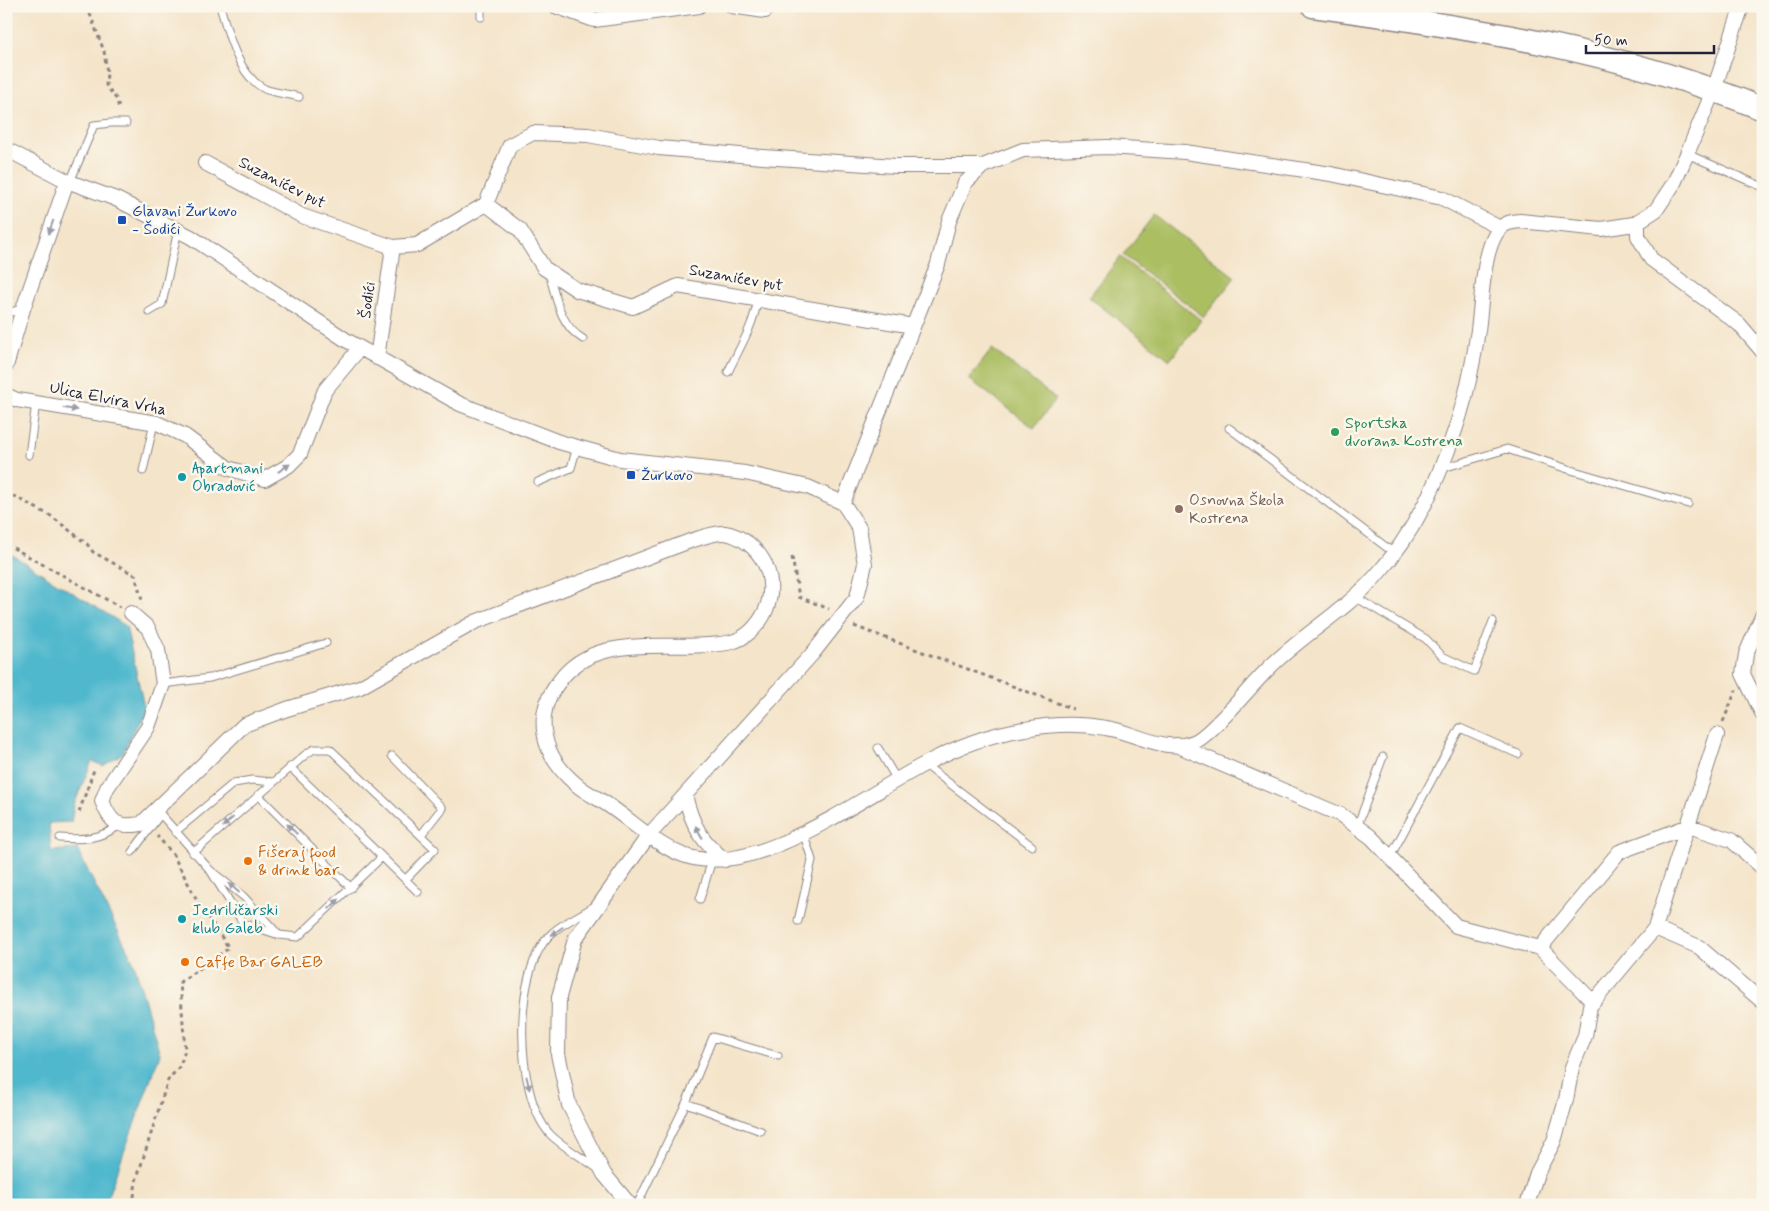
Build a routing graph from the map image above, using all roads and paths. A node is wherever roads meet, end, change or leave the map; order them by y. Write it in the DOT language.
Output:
graph roads {
  1 [pos="88,6"];
  2 [pos="220,6"];
  3 [pos="481,6"];
  4 [pos="555,6"];
  5 [pos="699,6"];
  6 [pos="732,6"];
  7 [pos="1313,6"];
  8 [pos="1742,6"];
  9 [pos="765,11"];
  10 [pos="481,17"];
  11 [pos="1714,89"];
  12 [pos="299,97"];
  13 [pos="1763,108"];
  14 [pos="119,109"];
  15 [pos="126,123"];
  16 [pos="6,149"];
  17 [pos="1687,154"];
  18 [pos="205,163"];
  19 [pos="983,166"];
  20 [pos="68,181"];
  21 [pos="1763,187"];
  22 [pos="486,204"];
  23 [pos="1638,221"];
  24 [pos="1500,228"];
  25 [pos="178,230"];
  26 [pos="393,247"];
  27 [pos="548,271"];
  28 [pos="758,299"];
  29 [pos="23,309"];
  30 [pos="148,312"];
  31 [pos="6,313"];
  32 [pos="913,326"];
  33 [pos="583,339"];
  34 [pos="360,348"];
  35 [pos="1763,352"];
  36 [pos="377,358"];
  37 [pos="6,366"];
  38 [pos="728,372"];
  39 [pos="7,396"];
  40 [pos="36,403"];
  41 [pos="154,423"];
  42 [pos="1229,428"];
  43 [pos="577,447"];
  44 [pos="29,454"];
  45 [pos="1443,468"];
  46 [pos="143,472"];
  47 [pos="538,482"];
  48 [pos="6,492"];
  49 [pos="843,504"];
  50 [pos="1688,504"];
  51 [pos="6,544"];
  52 [pos="1394,553"];
  53 [pos="792,557"];
  54 [pos="1354,596"];
  55 [pos="131,613"];
  56 [pos="1763,614"];
  57 [pos="843,615"];
  58 [pos="1493,621"];
  59 [pos="854,626"];
  60 [pos="148,628"];
  61 [pos="326,643"];
  62 [pos="1742,674"];
  63 [pos="163,684"];
  64 [pos="1076,710"];
  65 [pos="1763,715"];
  66 [pos="1717,736"];
  67 [pos="1176,745"];
  68 [pos="878,748"];
  69 [pos="1518,754"];
  70 [pos="392,756"];
  71 [pos="1383,757"];
  72 [pos="924,764"];
  73 [pos="95,767"];
  74 [pos="290,767"];
  75 [pos="897,780"];
  76 [pos="273,782"];
  77 [pos="258,795"];
  78 [pos="685,795"];
  79 [pos="79,812"];
  80 [pos="158,812"];
  81 [pos="120,825"];
  82 [pos="1689,826"];
  83 [pos="1357,827"];
  84 [pos="149,830"];
  85 [pos="175,832"];
  86 [pos="803,832"];
  87 [pos="421,835"];
  88 [pos="649,835"];
  89 [pos="60,838"];
  90 [pos="1032,846"];
  91 [pos="132,852"];
  92 [pos="193,853"];
  93 [pos="382,857"];
  94 [pos="1390,857"];
  95 [pos="719,860"];
  96 [pos="1763,868"];
  97 [pos="210,870"];
  98 [pos="406,879"];
  99 [pos="351,888"];
  100 [pos="418,892"];
  101 [pos="700,899"];
  102 [pos="598,904"];
  103 [pos="798,921"];
  104 [pos="1655,928"];
  105 [pos="279,935"];
  106 [pos="1540,948"];
  107 [pos="1594,1002"];
  108 [pos="1763,1002"];
  109 [pos="778,1056"];
  110 [pos="686,1103"];
  111 [pos="762,1131"];
  112 [pos="604,1174"];
  113 [pos="133,1205"];
  114 [pos="630,1205"];
  115 [pos="637,1205"];
  116 [pos="1527,1205"];
  1 -- 14 [label="path"];
  2 -- 12 [label="lane"];
  3 -- 10 [label="lane"];
  4 -- 5 [label="street"];
  6 -- 9 [label="street"];
  7 -- 11 [label="main road"];
  8 -- 11 [label="street"];
  11 -- 13 [label="main road"];
  11 -- 17 [label="street"];
  15 -- 20 [label="lane"];
  16 -- 20 [label="street"];
  17 -- 21 [label="lane"];
  17 -- 23 [label="street"];
  18 -- 26 [label="street, Suzanićev put"];
  19 -- 22 [label="street"];
  19 -- 24 [label="street"];
  19 -- 32 [label="street"];
  20 -- 25 [label="street"];
  20 -- 29 [label="street, one-way"];
  22 -- 26 [label="street, Suzanićev put"];
  22 -- 27 [label="street, Suzanićev put"];
  23 -- 24 [label="street"];
  23 -- 35 [label="street"];
  24 -- 45 [label="street"];
  25 -- 30 [label="lane"];
  25 -- 34 [label="street"];
  26 -- 36 [label="street, Šodići"];
  27 -- 28 [label="street, Suzanićev put"];
  27 -- 33 [label="lane"];
  28 -- 32 [label="street, Suzanićev put"];
  28 -- 38 [label="lane"];
  29 -- 31 [label="lane"];
  29 -- 37 [label="street"];
  32 -- 49 [label="street"];
  34 -- 36 [label="street"];
  41 -- 34 [label="street, Ulica Elvira Vrha, one-way"];
  36 -- 43 [label="street"];
  39 -- 40 [label="street, Ulica Elvira Vrha"];
  40 -- 41 [label="street, Ulica Elvira Vrha, one-way"];
  40 -- 44 [label="lane"];
  41 -- 46 [label="lane"];
  42 -- 52 [label="lane"];
  43 -- 47 [label="lane"];
  43 -- 49 [label="street"];
  45 -- 50 [label="lane"];
  45 -- 52 [label="street"];
  48 -- 60 [label="path"];
  49 -- 57 [label="street"];
  51 -- 55 [label="path"];
  52 -- 54 [label="street"];
  53 -- 57 [label="path"];
  54 -- 58 [label="lane"];
  54 -- 67 [label="street"];
  55 -- 60 [label="street"];
  56 -- 62 [label="street"];
  57 -- 78 [label="street"];
  59 -- 64 [label="path"];
  60 -- 63 [label="street"];
  61 -- 63 [label="lane"];
  62 -- 65 [label="street"];
  62 -- 66 [label="path"];
  63 -- 81 [label="street"];
  66 -- 82 [label="street"];
  67 -- 72 [label="street"];
  67 -- 83 [label="street"];
  68 -- 75 [label="lane"];
  69 -- 94 [label="lane"];
  70 -- 87 [label="lane"];
  71 -- 83 [label="lane"];
  72 -- 75 [label="street"];
  72 -- 90 [label="lane"];
  73 -- 79 [label="path"];
  74 -- 76 [label="lane"];
  74 -- 87 [label="lane"];
  74 -- 93 [label="lane"];
  75 -- 86 [label="street"];
  76 -- 77 [label="lane"];
  76 -- 85 [label="lane"];
  77 -- 92 [label="lane, one-way"];
  99 -- 77 [label="lane, one-way"];
  78 -- 88 [label="street"];
  95 -- 78 [label="street, one-way"];
  80 -- 81 [label="street"];
  80 -- 84 [label="lane"];
  80 -- 85 [label="lane"];
  80 -- 88 [label="street"];
  81 -- 89 [label="lane"];
  82 -- 96 [label="street"];
  82 -- 104 [label="street"];
  82 -- 106 [label="street"];
  83 -- 94 [label="street"];
  84 -- 91 [label="lane"];
  84 -- 113 [label="path"];
  85 -- 92 [label="lane"];
  86 -- 95 [label="street"];
  86 -- 103 [label="lane"];
  87 -- 98 [label="lane"];
  88 -- 95 [label="street"];
  88 -- 102 [label="street"];
  92 -- 97 [label="lane"];
  93 -- 98 [label="lane"];
  93 -- 99 [label="lane"];
  94 -- 106 [label="street"];
  95 -- 101 [label="lane"];
  105 -- 97 [label="lane, one-way"];
  97 -- 105 [label="lane"];
  98 -- 100 [label="lane"];
  105 -- 99 [label="lane, one-way"];
  102 -- 112 [label="street"];
  102 -- 112 [label="lane, one-way"];
  104 -- 107 [label="street"];
  104 -- 108 [label="street"];
  106 -- 107 [label="street"];
  107 -- 116 [label="street"];
  109 -- 110 [label="lane"];
  110 -- 111 [label="lane"];
  110 -- 115 [label="lane"];
  112 -- 114 [label="street"];
}
